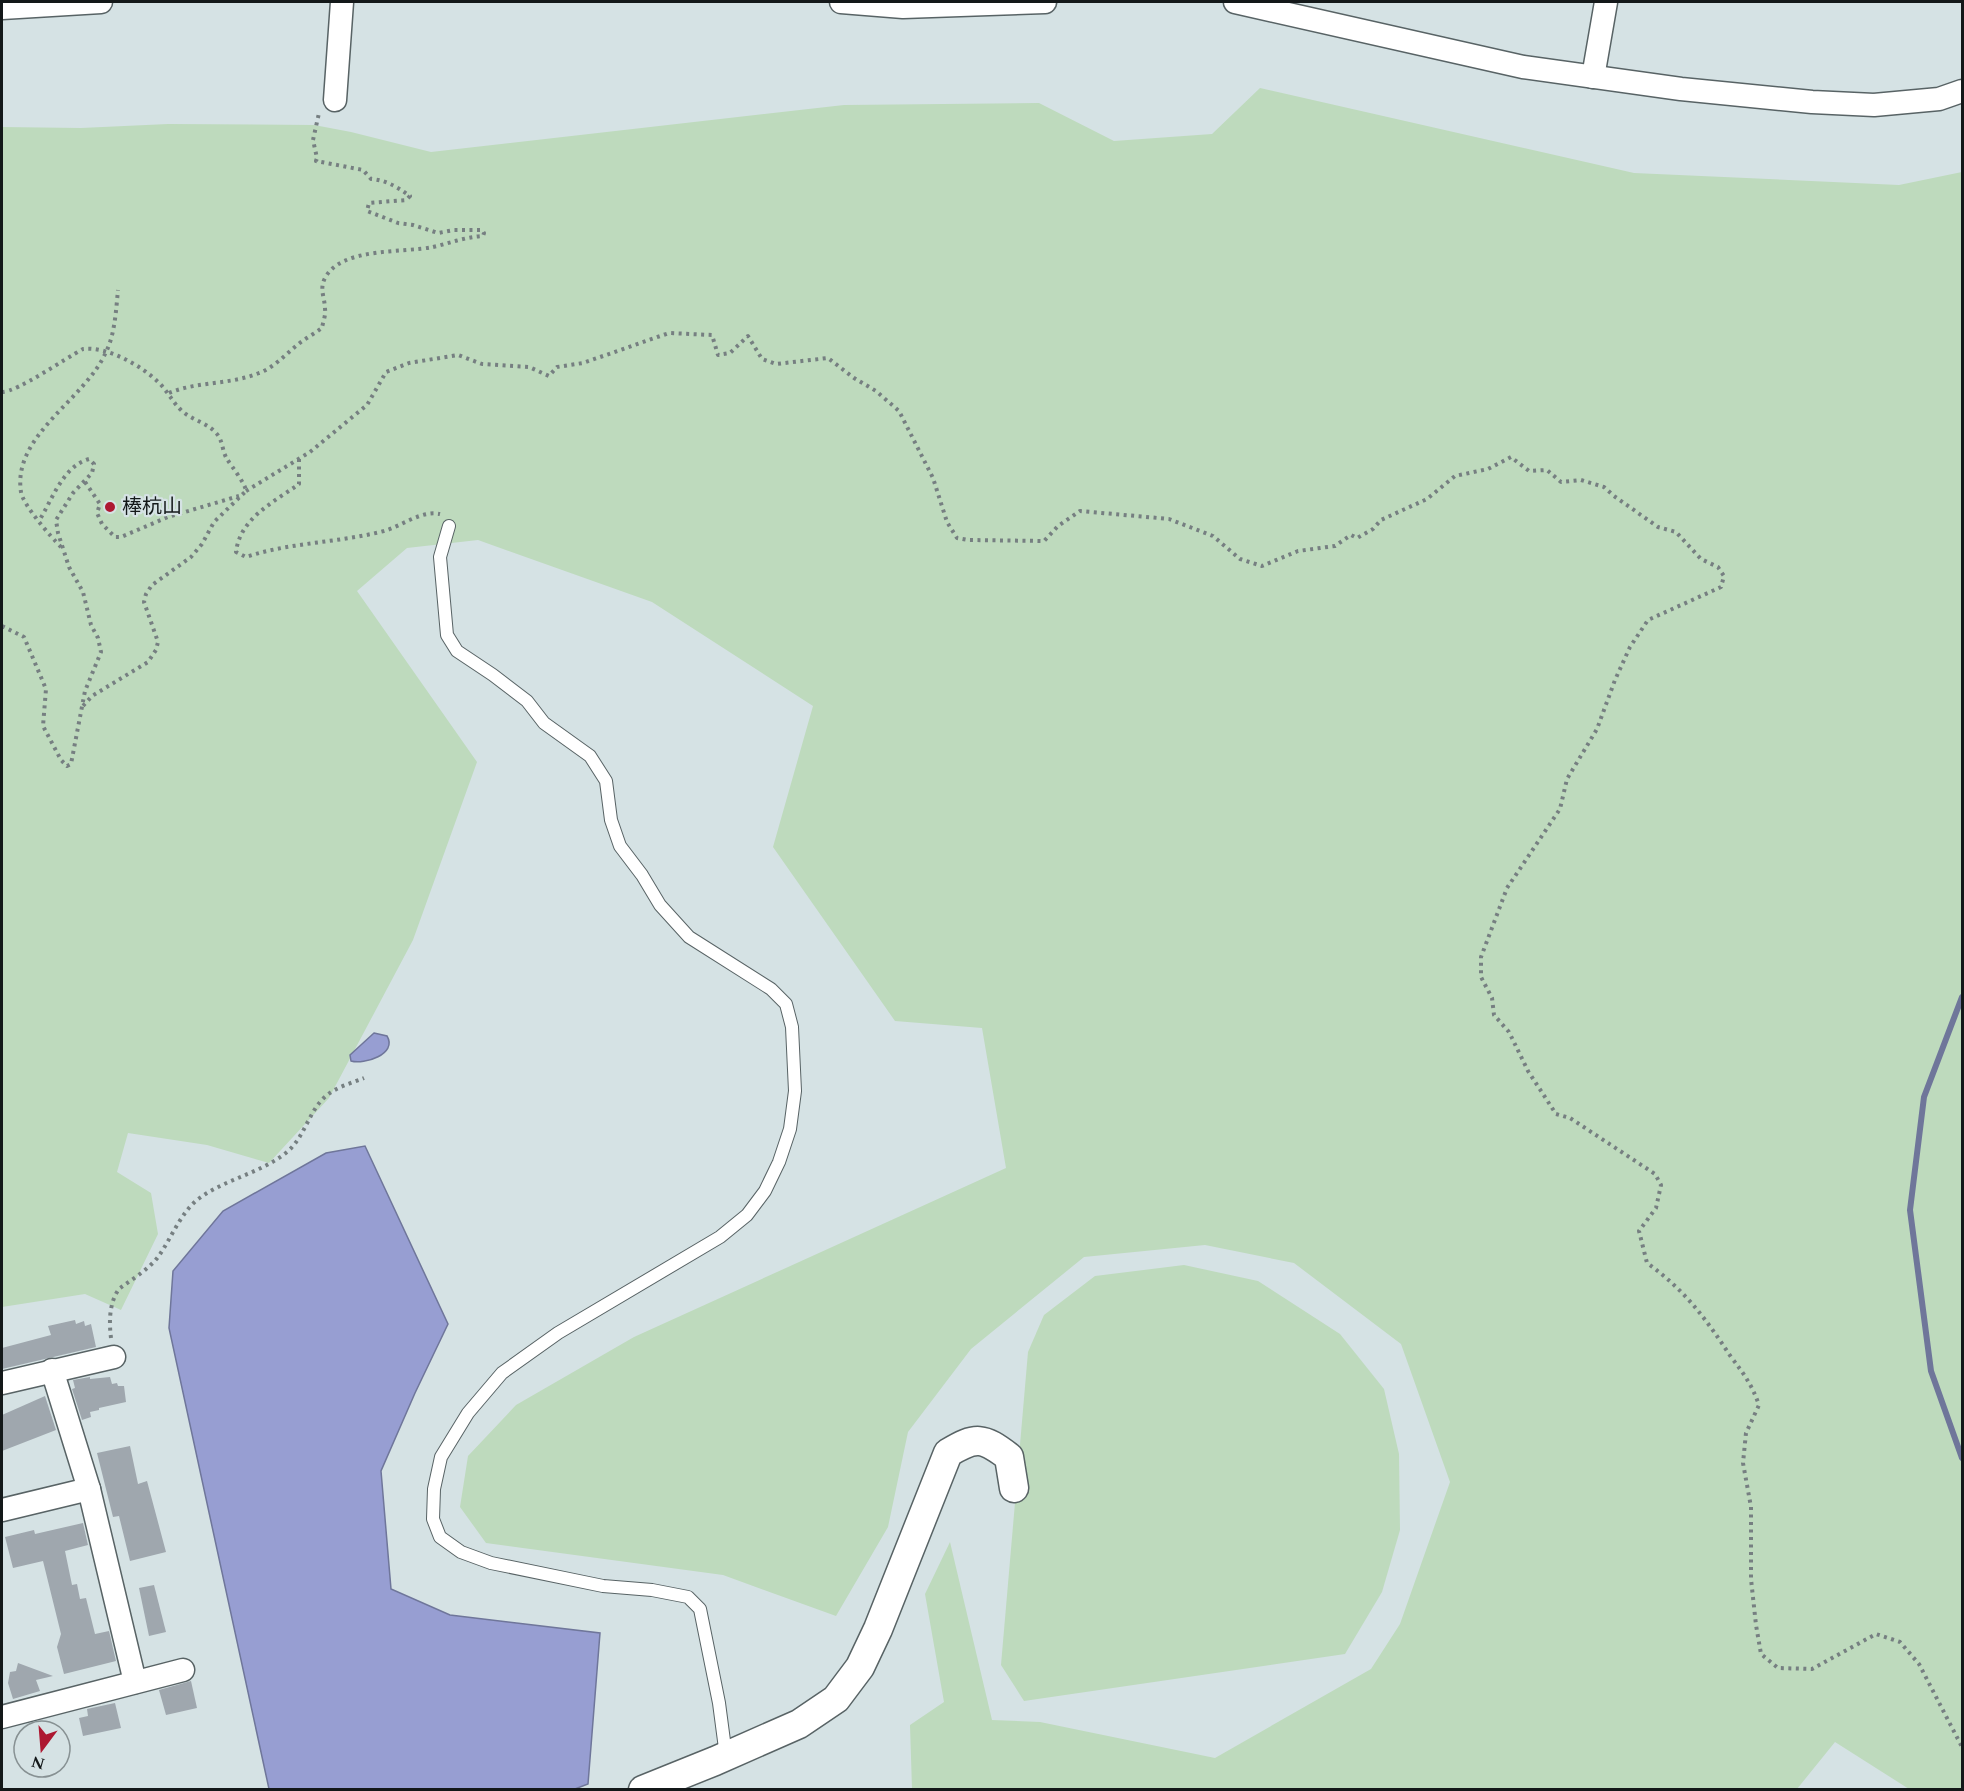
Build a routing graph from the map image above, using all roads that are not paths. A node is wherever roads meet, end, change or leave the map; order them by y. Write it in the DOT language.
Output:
graph roads {
  1 [pos="101,2"];
  2 [pos="342,2"];
  3 [pos="841,2"];
  4 [pos="1045,2"];
  5 [pos="1235,2"];
  6 [pos="1606,2"];
  7 [pos="2,8"];
  8 [pos="1593,77"];
  9 [pos="1962,91"];
  10 [pos="327,102"];
  11 [pos="450,526"];
  12 [pos="114,1357"];
  13 [pos="52,1370"];
  14 [pos="2,1383"];
  15 [pos="1014,1488"];
  16 [pos="89,1489"];
  17 [pos="2,1510"];
  18 [pos="183,1670"];
  19 [pos="135,1682"];
  20 [pos="2,1717"];
  21 [pos="726,1756"];
  22 [pos="643,1790"];
  1 -- 7 [label="street"];
  2 -- 10 [label="street"];
  3 -- 4 [label="street"];
  5 -- 8 [label="street"];
  6 -- 8 [label="street"];
  8 -- 9 [label="street"];
  11 -- 21 [label="lane"];
  12 -- 13 [label="street"];
  13 -- 14 [label="street"];
  13 -- 16 [label="street"];
  15 -- 21 [label="street"];
  16 -- 17 [label="street"];
  16 -- 19 [label="street"];
  18 -- 19 [label="street"];
  19 -- 20 [label="street"];
  21 -- 22 [label="street"];
}
